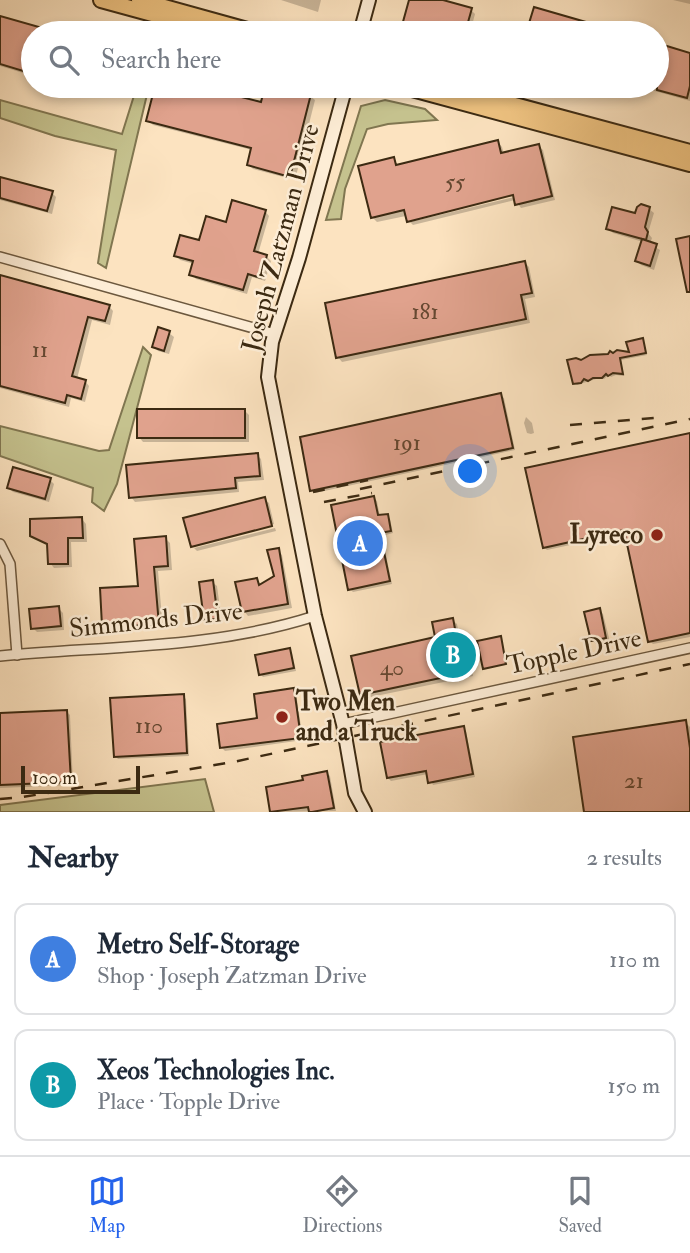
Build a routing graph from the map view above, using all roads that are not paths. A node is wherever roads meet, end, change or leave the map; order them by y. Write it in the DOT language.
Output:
graph roads {
  1 [pos="101,0"];
  2 [pos="139,0"];
  3 [pos="369,0"];
  4 [pos="178,21"];
  5 [pos="215,21"];
  6 [pos="363,21"];
  7 [pos="342,98"];
  8 [pos="445,98"];
  9 [pos="489,98"];
  10 [pos="690,152"];
  11 [pos="690,164"];
  12 [pos="0,257"];
  13 [pos="275,334"];
  14 [pos="0,544"];
  15 [pos="315,616"];
  16 [pos="690,648"];
  17 [pos="17,654"];
  18 [pos="0,656"];
  19 [pos="343,724"];
  20 [pos="365,812"];
  1 -- 4 [label="main road"];
  2 -- 5 [label="main road"];
  3 -- 6 [label="street"];
  7 -- 13 [label="street, Joseph Zatzman Drive"];
  8 -- 11 [label="main road"];
  9 -- 10 [label="main road"];
  12 -- 13 [label="street"];
  13 -- 15 [label="street, Joseph Zatzman Drive"];
  14 -- 17 [label="street"];
  15 -- 17 [label="street, Simmonds Drive"];
  15 -- 19 [label="street, Joseph Zatzman Drive"];
  16 -- 19 [label="street, Topple Drive"];
  17 -- 18 [label="street, Simmonds Drive"];
  19 -- 20 [label="street, Joseph Zatzman Drive"];
}
